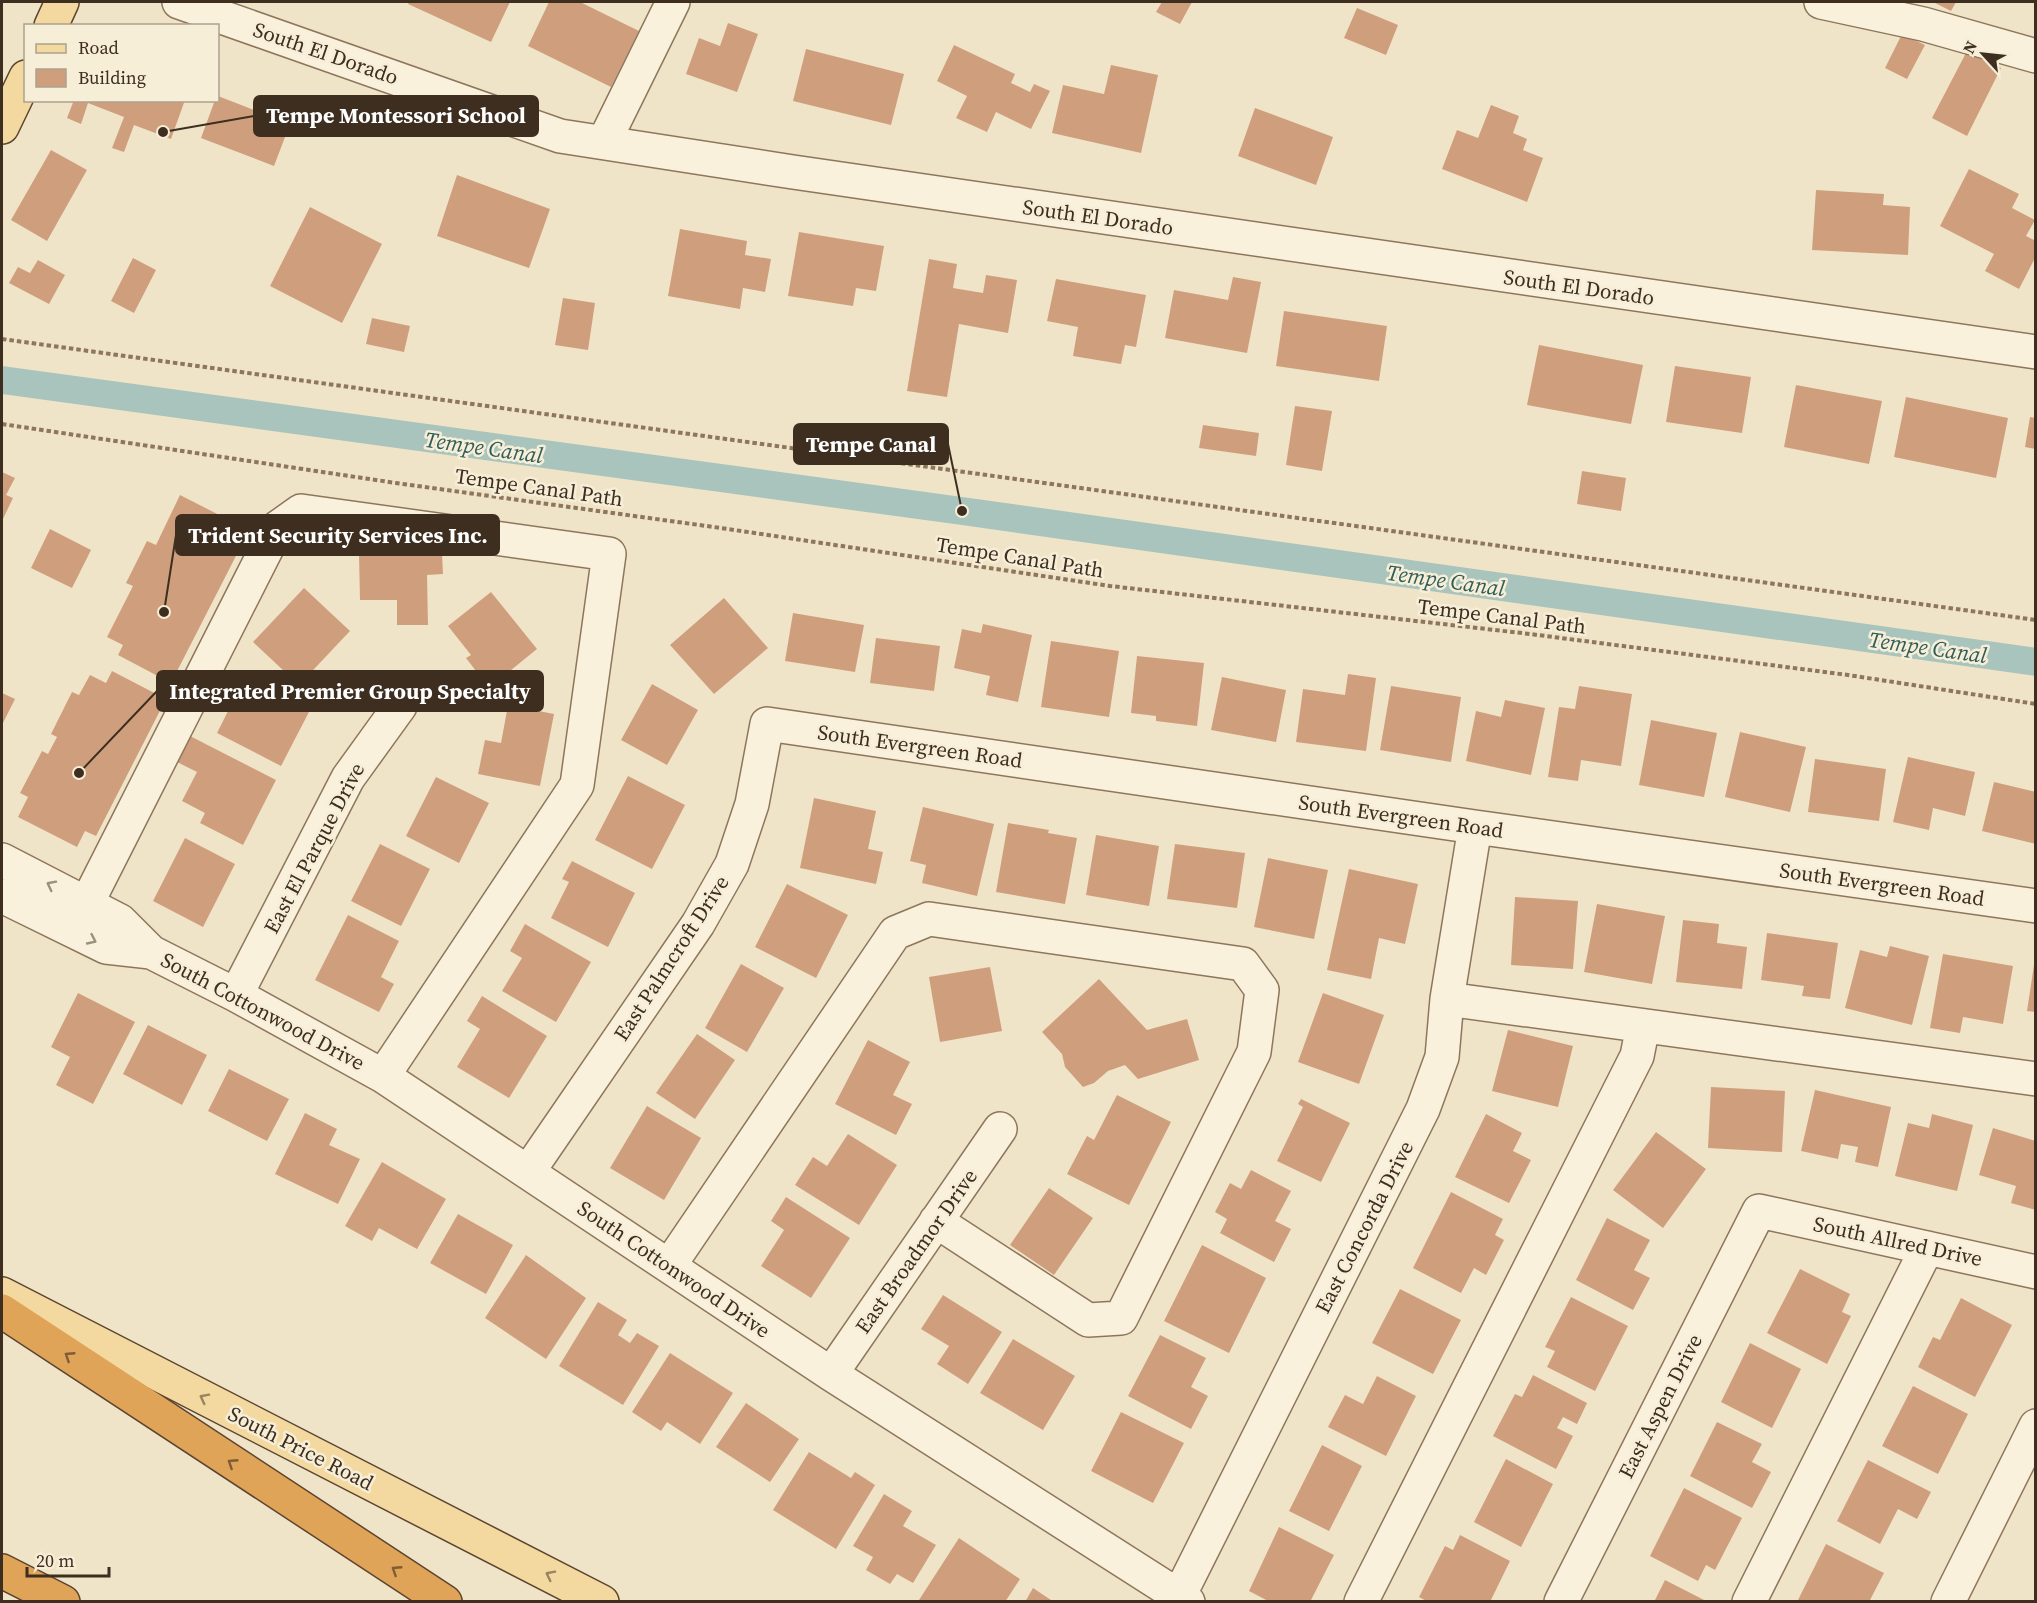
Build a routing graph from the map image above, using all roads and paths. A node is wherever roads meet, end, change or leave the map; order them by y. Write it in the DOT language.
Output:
graph roads {
  1 [pos="62,2"];
  2 [pos="179,2"];
  3 [pos="673,2"];
  4 [pos="1821,2"];
  5 [pos="52,24"];
  6 [pos="2036,56"];
  7 [pos="24,81"];
  8 [pos="2,127"];
  9 [pos="604,142"];
  10 [pos="2,339"];
  11 [pos="2036,352"];
  12 [pos="2,424"];
  13 [pos="2036,620"];
  14 [pos="2036,704"];
  15 [pos="400,706"];
  16 [pos="767,724"];
  17 [pos="1476,827"];
  18 [pos="2,860"];
  19 [pos="2,896"];
  20 [pos="87,903"];
  21 [pos="2036,906"];
  22 [pos="151,952"];
  23 [pos="236,995"];
  24 [pos="1447,999"];
  25 [pos="1643,1026"];
  26 [pos="383,1076"];
  27 [pos="2036,1079"];
  28 [pos="1000,1129"];
  29 [pos="528,1172"];
  30 [pos="1760,1211"];
  31 [pos="936,1221"];
  32 [pos="1927,1248"];
  33 [pos="669,1266"];
  34 [pos="2036,1272"];
  35 [pos="2,1293"];
  36 [pos="2,1311"];
  37 [pos="831,1374"];
  38 [pos="2036,1426"];
  39 [pos="2,1571"];
  40 [pos="1181,1600"];
  41 [pos="63,1602"];
  42 [pos="445,1602"];
  43 [pos="602,1602"];
  44 [pos="1361,1602"];
  45 [pos="1560,1602"];
  46 [pos="1749,1602"];
  47 [pos="1948,1602"];
  1 -- 5 [label="main road"];
  2 -- 9 [label="street, South El Dorado"];
  3 -- 9 [label="street"];
  4 -- 6 [label="street"];
  7 -- 8 [label="main road"];
  9 -- 11 [label="street, South El Dorado"];
  10 -- 13 [label="path"];
  12 -- 14 [label="path, Tempe Canal Path"];
  15 -- 23 [label="street, East El Parque Drive"];
  16 -- 17 [label="street, South Evergreen Road"];
  16 -- 29 [label="street, East Palmcroft Drive"];
  17 -- 21 [label="street, South Evergreen Road"];
  17 -- 24 [label="street, East Concorda Drive"];
  20 -- 18 [label="street, South Cottonwood Drive, one-way"];
  19 -- 22 [label="street, South Cottonwood Drive, one-way"];
  20 -- 22 [label="street, South Cottonwood Drive"];
  20 -- 26 [label="street"];
  22 -- 23 [label="street, South Cottonwood Drive"];
  23 -- 26 [label="street, South Cottonwood Drive"];
  24 -- 25 [label="street"];
  24 -- 40 [label="street, East Concorda Drive"];
  25 -- 27 [label="street"];
  25 -- 44 [label="street"];
  26 -- 29 [label="street, South Cottonwood Drive"];
  28 -- 31 [label="street, East Broadmor Drive"];
  29 -- 33 [label="street, South Cottonwood Drive"];
  30 -- 32 [label="street, South Allred Drive"];
  30 -- 45 [label="street, East Aspen Drive"];
  31 -- 33 [label="street"];
  31 -- 37 [label="street, East Broadmor Drive"];
  32 -- 34 [label="street, South Allred Drive"];
  32 -- 46 [label="street"];
  33 -- 37 [label="street, South Cottonwood Drive"];
  43 -- 35 [label="main road, South Price Road, one-way"];
  42 -- 36 [label="highway, one-way"];
  37 -- 40 [label="street, South Cottonwood Drive"];
  38 -- 47 [label="street"];
  39 -- 41 [label="highway"];
}
